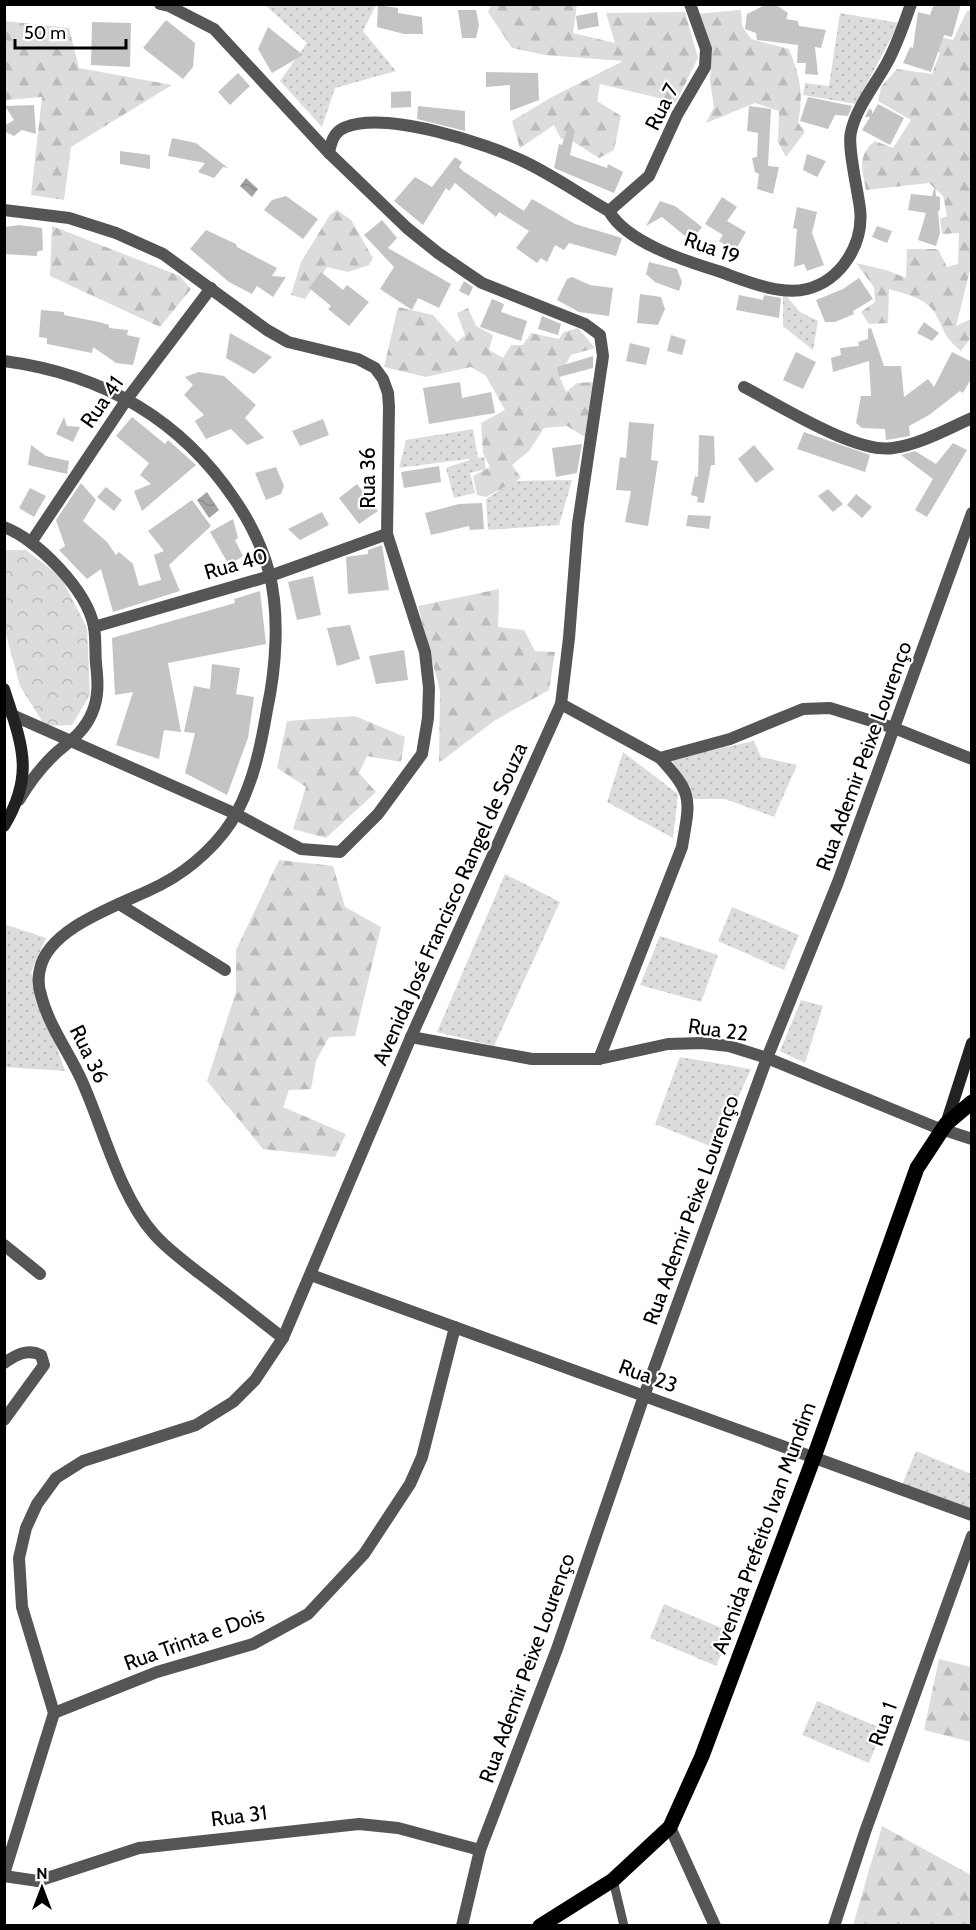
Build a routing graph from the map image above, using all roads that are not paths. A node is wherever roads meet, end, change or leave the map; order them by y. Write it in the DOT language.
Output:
graph roads {
  1 [pos="160,4"];
  2 [pos="690,4"];
  3 [pos="911,4"];
  4 [pos="329,153"];
  5 [pos="4,210"];
  6 [pos="609,211"];
  7 [pos="211,288"];
  8 [pos="4,361"];
  9 [pos="744,387"];
  10 [pos="127,399"];
  11 [pos="972,418"];
  12 [pos="972,513"];
  13 [pos="6,529"];
  14 [pos="387,534"];
  15 [pos="32,541"];
  16 [pos="270,576"];
  17 [pos="94,627"];
  18 [pos="4,689"];
  19 [pos="561,704"];
  20 [pos="12,715"];
  21 [pos="894,728"];
  22 [pos="71,742"];
  23 [pos="660,758"];
  24 [pos="972,759"];
  25 [pos="19,801"];
  26 [pos="236,814"];
  27 [pos="4,826"];
  28 [pos="119,904"];
  29 [pos="225,970"];
  30 [pos="411,1037"];
  31 [pos="971,1048"];
  32 [pos="767,1058"];
  33 [pos="599,1059"];
  34 [pos="972,1102"];
  35 [pos="944,1127"];
  36 [pos="972,1139"];
  37 [pos="4,1245"];
  38 [pos="40,1274"];
  39 [pos="311,1275"];
  40 [pos="455,1327"];
  41 [pos="283,1338"];
  42 [pos="4,1363"];
  43 [pos="645,1396"];
  44 [pos="4,1420"];
  45 [pos="814,1457"];
  46 [pos="972,1515"];
  47 [pos="972,1536"];
  48 [pos="54,1713"];
  49 [pos="670,1827"];
  50 [pos="480,1850"];
  51 [pos="4,1875"];
  52 [pos="613,1880"];
  53 [pos="462,1926"];
  54 [pos="540,1926"];
  55 [pos="624,1926"];
  56 [pos="715,1926"];
  57 [pos="834,1926"];
  1 -- 4 [label="street, Avenida José Francisco Rangel de Souza"];
  2 -- 6 [label="street, Rua 7"];
  3 -- 6 [label="street, Rua 19"];
  4 -- 6 [label="street, Rua 19"];
  4 -- 19 [label="street, Avenida José Francisco Rangel de Souza"];
  5 -- 7 [label="street, Rua 36"];
  7 -- 10 [label="street, Rua 41"];
  7 -- 14 [label="street, Rua 36"];
  8 -- 10 [label="street, Rua 36"];
  9 -- 11 [label="street"];
  10 -- 15 [label="street, Rua 41"];
  10 -- 16 [label="street, Rua 36"];
  12 -- 21 [label="street, Rua Ademir Peixe Lourenço"];
  13 -- 15 [label="street"];
  14 -- 16 [label="street, Rua 40"];
  14 -- 26 [label="street, Rua 36"];
  15 -- 17 [label="street"];
  16 -- 17 [label="street, Rua 40"];
  16 -- 26 [label="street, Rua 36"];
  17 -- 22 [label="street"];
  18 -- 20 [label="street"];
  19 -- 23 [label="street"];
  19 -- 30 [label="street, Avenida José Francisco Rangel de Souza"];
  20 -- 22 [label="street, Rua 36"];
  20 -- 25 [label="street"];
  21 -- 23 [label="street"];
  21 -- 24 [label="street"];
  21 -- 32 [label="street, Rua Ademir Peixe Lourenço"];
  22 -- 25 [label="street"];
  22 -- 26 [label="street, Rua 36"];
  23 -- 33 [label="street"];
  25 -- 27 [label="street"];
  26 -- 28 [label="street, Rua 36"];
  28 -- 29 [label="street"];
  28 -- 41 [label="street, Rua 36"];
  30 -- 33 [label="street, Rua 22"];
  30 -- 39 [label="street, Avenida José Francisco Rangel de Souza"];
  31 -- 35 [label="street"];
  32 -- 33 [label="street, Rua 22"];
  32 -- 35 [label="street, Rua 22"];
  32 -- 43 [label="street, Rua Ademir Peixe Lourenço"];
  34 -- 35 [label="main road, Avenida Prefeito Ivan Mundim"];
  35 -- 36 [label="street, Rua 22"];
  35 -- 45 [label="main road, Avenida Prefeito Ivan Mundim"];
  37 -- 38 [label="street"];
  39 -- 40 [label="street, Rua 23"];
  39 -- 41 [label="street, Avenida José Francisco Rangel de Souza"];
  40 -- 43 [label="street, Rua 23"];
  40 -- 48 [label="street, Rua Trinta e Dois"];
  41 -- 48 [label="street, Avenida José Francisco Rangel de Souza"];
  42 -- 44 [label="street"];
  43 -- 45 [label="street, Rua 23"];
  43 -- 50 [label="street, Rua Ademir Peixe Lourenço"];
  45 -- 46 [label="street, Rua 23"];
  45 -- 49 [label="main road, Avenida Prefeito Ivan Mundim"];
  47 -- 57 [label="street, Rua 1"];
  48 -- 51 [label="street"];
  49 -- 52 [label="main road, Avenida Prefeito Ivan Mundim"];
  49 -- 56 [label="street"];
  50 -- 51 [label="street, Rua 31"];
  50 -- 53 [label="street, Rua Ademir Peixe Lourenço"];
  52 -- 54 [label="main road, Avenida Prefeito Ivan Mundim"];
  52 -- 55 [label="lane"];
}
